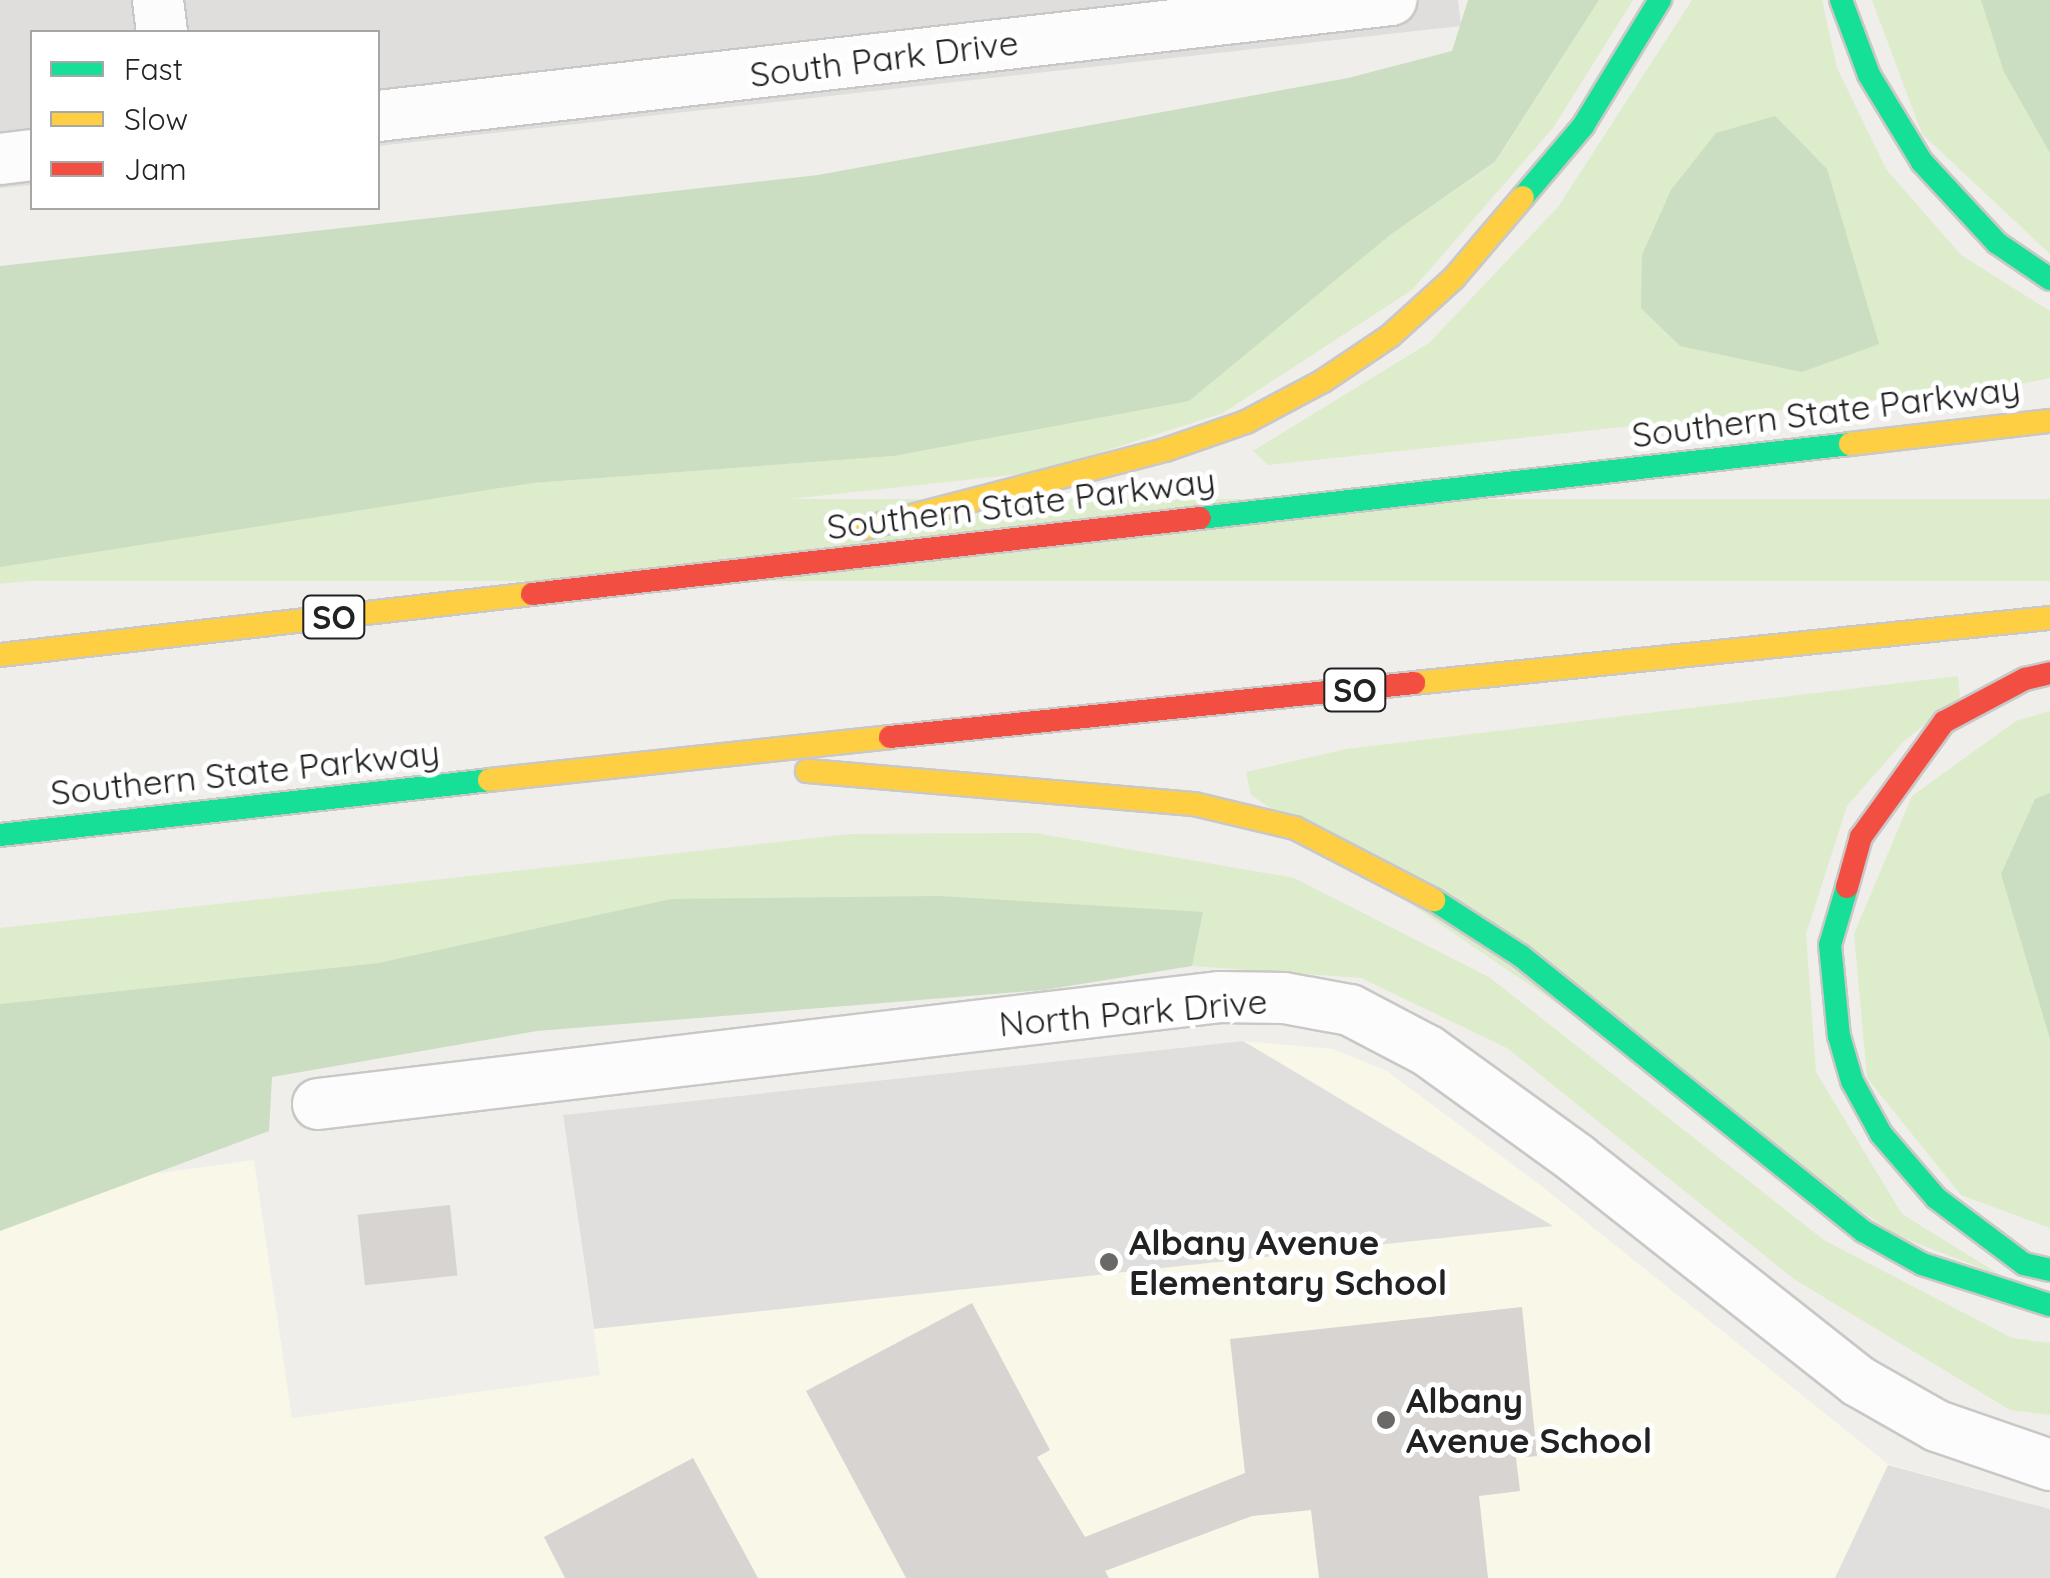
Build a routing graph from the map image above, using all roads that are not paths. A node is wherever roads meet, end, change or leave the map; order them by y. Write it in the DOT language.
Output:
graph roads {
  1 [pos="158,0"];
  2 [pos="1391,0"];
  3 [pos="1660,0"];
  4 [pos="1841,0"];
  5 [pos="162,30"];
  6 [pos="380,116"];
  7 [pos="30,156"];
  8 [pos="0,159"];
  9 [pos="2050,279"];
  10 [pos="2050,421"];
  11 [pos="668,578"];
  12 [pos="2050,618"];
  13 [pos="0,655"];
  14 [pos="2050,674"];
  15 [pos="659,761"];
  16 [pos="0,834"];
  17 [pos="318,1104"];
  18 [pos="2050,1270"];
  19 [pos="2050,1305"];
  20 [pos="2050,1465"];
  1 -- 5 [label="street"];
  2 -- 6 [label="street, South Park Drive"];
  3 -- 11 [label="highway"];
  4 -- 9 [label="highway"];
  7 -- 8 [label="street"];
  10 -- 11 [label="highway, Southern State Parkway / SO"];
  11 -- 13 [label="highway, Southern State Parkway / SO"];
  12 -- 15 [label="highway, Southern State Parkway / SO"];
  14 -- 18 [label="highway"];
  15 -- 16 [label="highway, Southern State Parkway / SO"];
  15 -- 19 [label="highway"];
  17 -- 20 [label="street, North Park Drive"];
}
